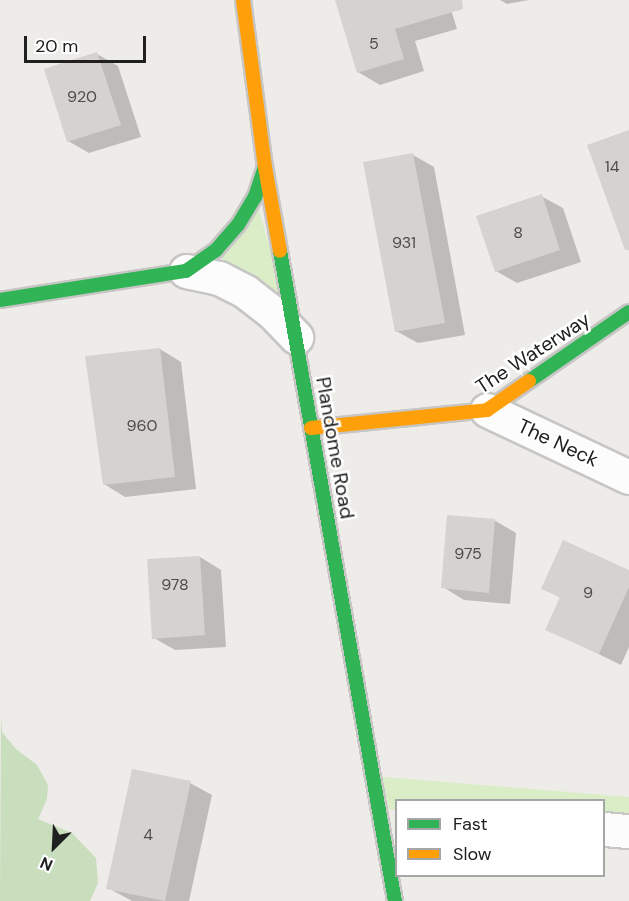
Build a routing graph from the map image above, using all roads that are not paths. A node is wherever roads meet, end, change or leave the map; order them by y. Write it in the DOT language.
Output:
graph roads {
  1 [pos="243,0"];
  2 [pos="265,167"];
  3 [pos="186,271"];
  4 [pos="0,300"];
  5 [pos="629,312"];
  6 [pos="296,337"];
  7 [pos="487,410"];
  8 [pos="311,428"];
  9 [pos="629,477"];
  10 [pos="388,810"];
  11 [pos="605,829"];
  12 [pos="629,831"];
  13 [pos="395,901"];
  1 -- 2 [label="main road, Plandome Road"];
  2 -- 3 [label="main road"];
  2 -- 6 [label="main road, Plandome Road"];
  3 -- 4 [label="main road"];
  3 -- 6 [label="street"];
  5 -- 7 [label="main road, The Waterway"];
  6 -- 8 [label="main road, Plandome Road"];
  7 -- 8 [label="main road, The Waterway"];
  7 -- 9 [label="street, The Neck"];
  8 -- 10 [label="main road, Plandome Road"];
  10 -- 13 [label="main road, Plandome Road"];
  11 -- 12 [label="street"];
}
